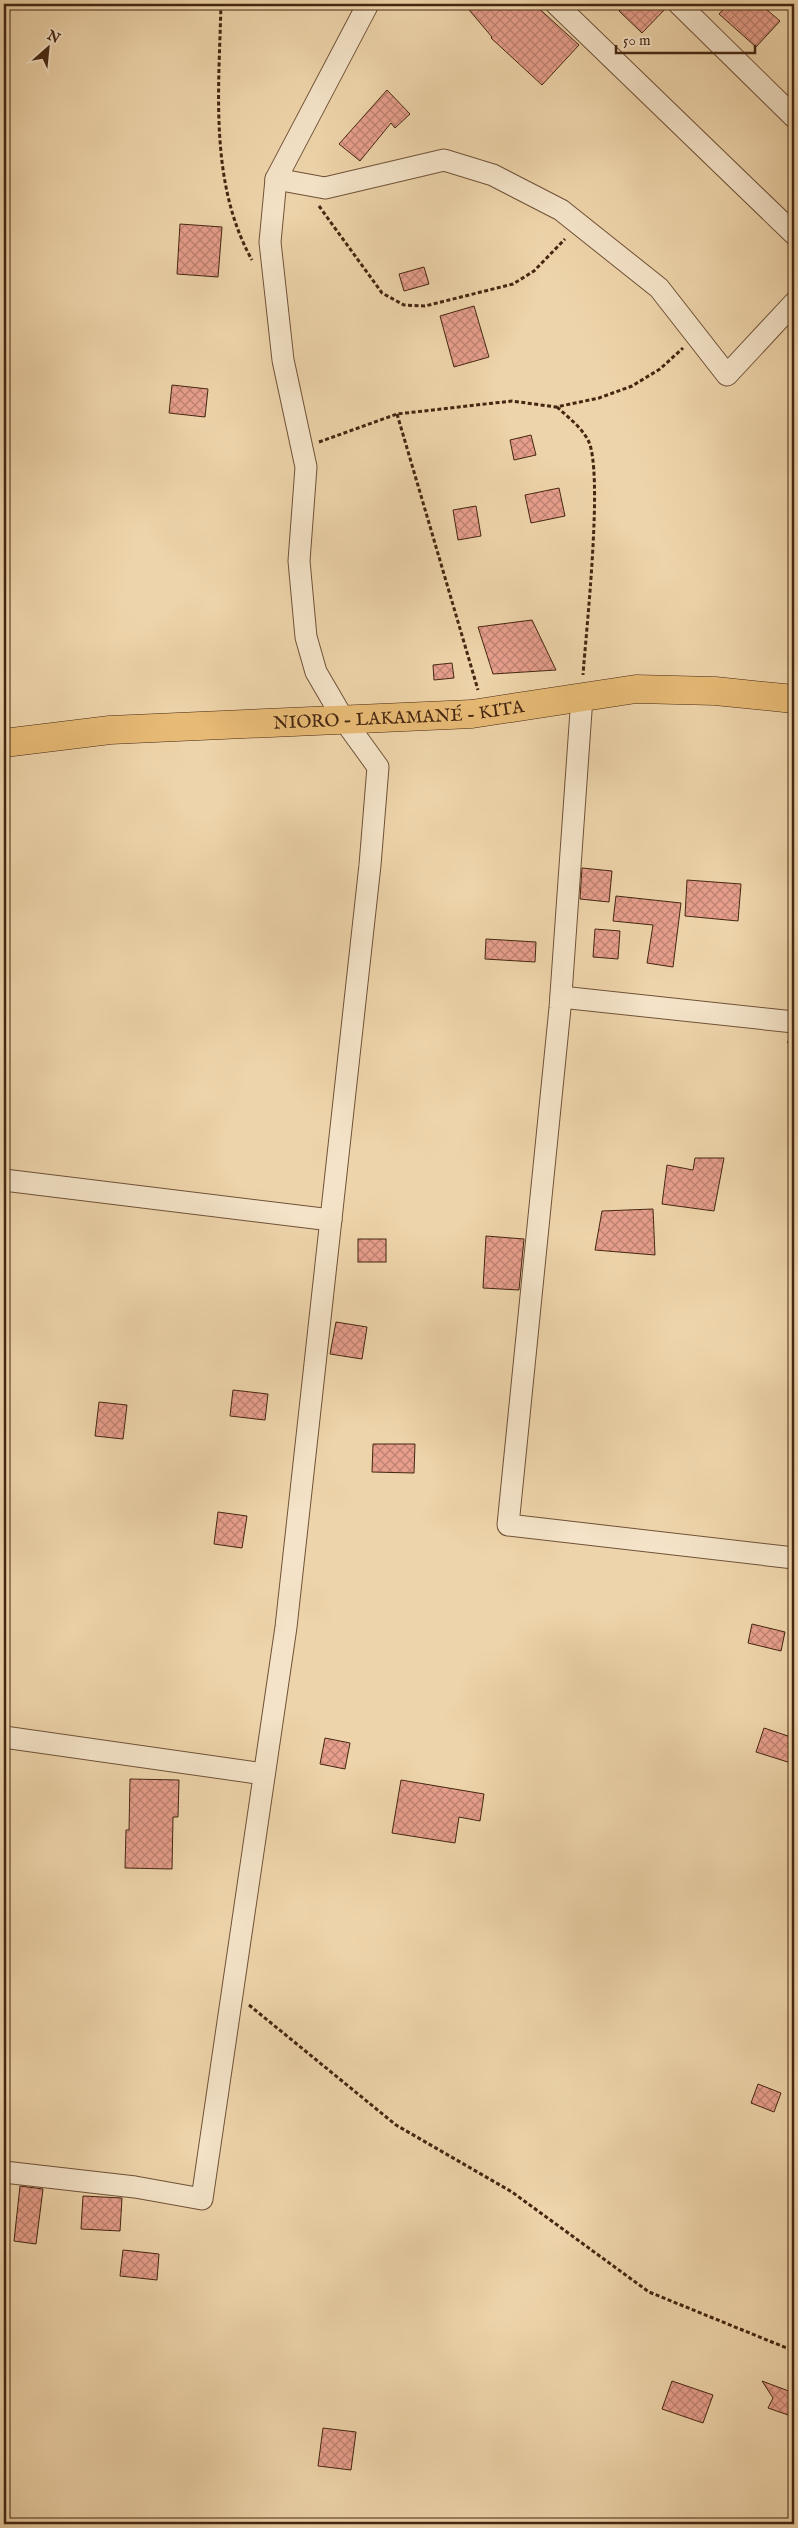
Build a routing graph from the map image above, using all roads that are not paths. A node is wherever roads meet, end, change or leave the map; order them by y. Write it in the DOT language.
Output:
graph roads {
  1 [pos="368,4"];
  2 [pos="679,4"];
  3 [pos="559,5"];
  4 [pos="794,117"];
  5 [pos="276,178"];
  6 [pos="794,234"];
  7 [pos="794,303"];
  8 [pos="582,698"];
  9 [pos="794,699"];
  10 [pos="344,720"];
  11 [pos="4,743"];
  12 [pos="561,997"];
  13 [pos="794,1022"];
  14 [pos="4,1180"];
  15 [pos="331,1220"];
  16 [pos="794,1558"];
  17 [pos="4,1738"];
  18 [pos="264,1774"];
  19 [pos="4,2172"];
  1 -- 5 [label="street"];
  2 -- 4 [label="street"];
  3 -- 6 [label="street"];
  5 -- 7 [label="street"];
  5 -- 10 [label="street"];
  8 -- 9 [label="main road, NIORO - LAKAMANÉ - KITA"];
  8 -- 10 [label="main road, NIORO - LAKAMANÉ - KITA"];
  8 -- 12 [label="street"];
  10 -- 11 [label="main road, NIORO - LAKAMANÉ - KITA"];
  10 -- 15 [label="street"];
  12 -- 13 [label="street"];
  12 -- 16 [label="street"];
  14 -- 15 [label="street"];
  15 -- 18 [label="street"];
  17 -- 18 [label="street"];
  18 -- 19 [label="street"];
}
